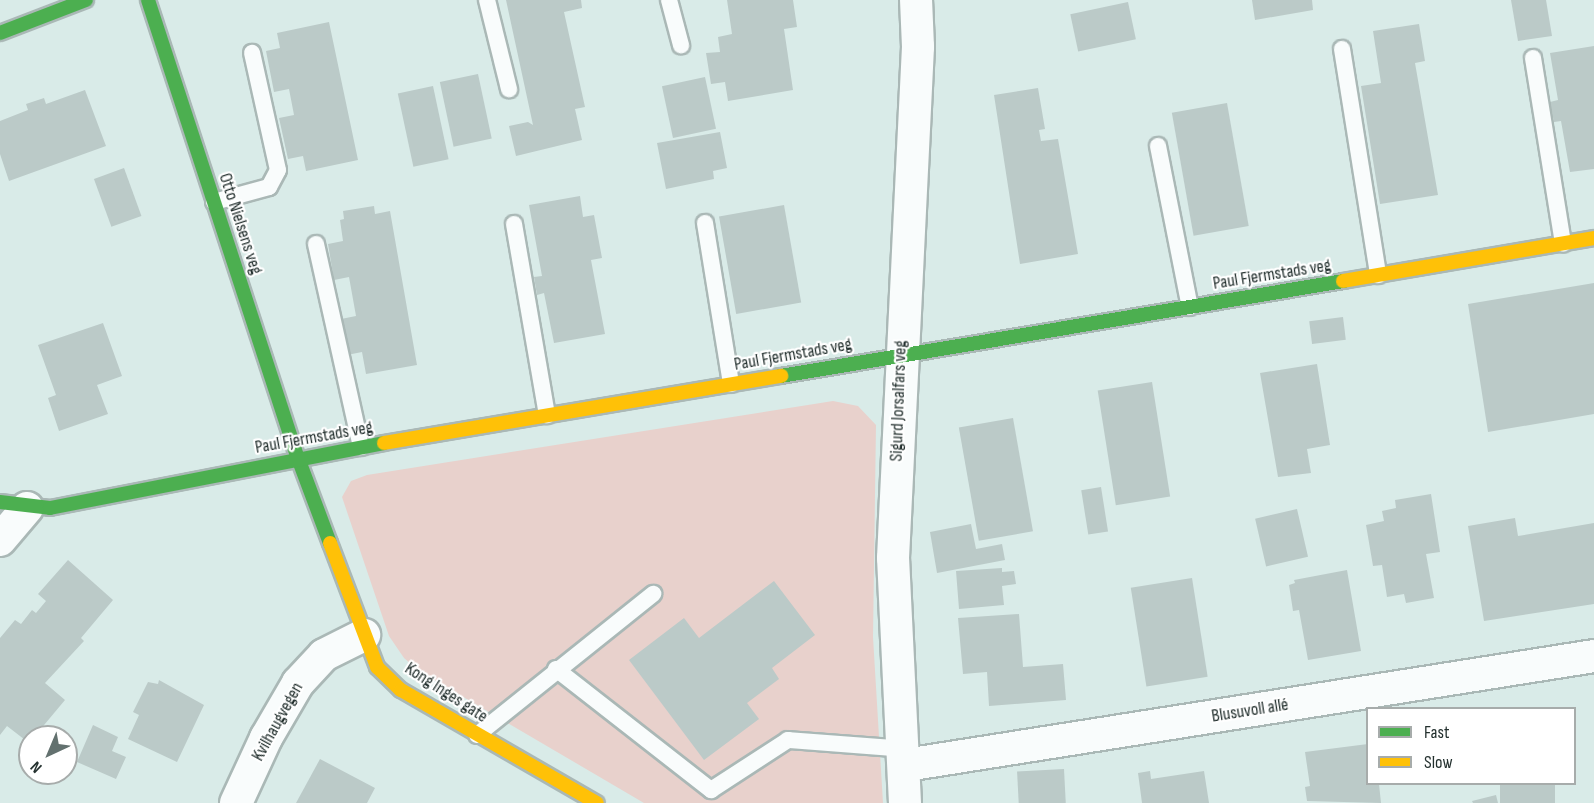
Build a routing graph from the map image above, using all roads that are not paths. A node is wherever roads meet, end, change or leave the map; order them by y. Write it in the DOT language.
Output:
graph roads {
  1 [pos="86,0"];
  2 [pos="148,0"];
  3 [pos="487,0"];
  4 [pos="669,0"];
  5 [pos="916,0"];
  6 [pos="0,33"];
  7 [pos="681,45"];
  8 [pos="1342,49"];
  9 [pos="252,53"];
  10 [pos="1533,58"];
  11 [pos="509,89"];
  12 [pos="1158,146"];
  13 [pos="214,202"];
  14 [pos="705,223"];
  15 [pos="514,224"];
  16 [pos="1594,238"];
  17 [pos="316,244"];
  18 [pos="1563,244"];
  19 [pos="1378,275"];
  20 [pos="1190,307"];
  21 [pos="901,354"];
  22 [pos="731,384"];
  23 [pos="547,416"];
  24 [pos="361,447"];
  25 [pos="298,458"];
  26 [pos="13,505"];
  27 [pos="0,540"];
  28 [pos="653,594"];
  29 [pos="364,635"];
  30 [pos="1594,656"];
  31 [pos="556,669"];
  32 [pos="477,735"];
  33 [pos="906,757"];
  34 [pos="710,797"];
  35 [pos="236,803"];
  36 [pos="597,803"];
  37 [pos="905,803"];
  1 -- 6 [label="street"];
  2 -- 13 [label="street, Otto Nielsens veg"];
  3 -- 11 [label="lane"];
  4 -- 7 [label="lane"];
  5 -- 21 [label="street, Sigurd Jorsalfars veg"];
  8 -- 19 [label="lane"];
  9 -- 13 [label="lane"];
  10 -- 18 [label="lane"];
  12 -- 20 [label="lane"];
  13 -- 25 [label="street, Otto Nielsens veg"];
  14 -- 22 [label="lane"];
  15 -- 23 [label="lane"];
  16 -- 18 [label="street, Paul Fjermstads veg"];
  17 -- 24 [label="lane"];
  18 -- 19 [label="street, Paul Fjermstads veg"];
  19 -- 20 [label="street, Paul Fjermstads veg"];
  20 -- 21 [label="street, Paul Fjermstads veg"];
  21 -- 22 [label="street, Paul Fjermstads veg"];
  21 -- 33 [label="street, Sigurd Jorsalfars veg"];
  22 -- 23 [label="street, Paul Fjermstads veg"];
  23 -- 24 [label="street, Paul Fjermstads veg"];
  24 -- 25 [label="street, Paul Fjermstads veg"];
  25 -- 26 [label="street, Paul Fjermstads veg"];
  25 -- 29 [label="street, Kong Inges gate"];
  26 -- 27 [label="street"];
  28 -- 31 [label="lane"];
  29 -- 32 [label="street, Kong Inges gate"];
  29 -- 35 [label="street, Kvilhaugvegen"];
  30 -- 33 [label="street, Blusuvoll allé"];
  31 -- 32 [label="lane"];
  31 -- 34 [label="lane"];
  32 -- 36 [label="street, Kong Inges gate"];
  33 -- 34 [label="lane"];
  33 -- 37 [label="street, Sigurd Jorsalfars veg"];
}
